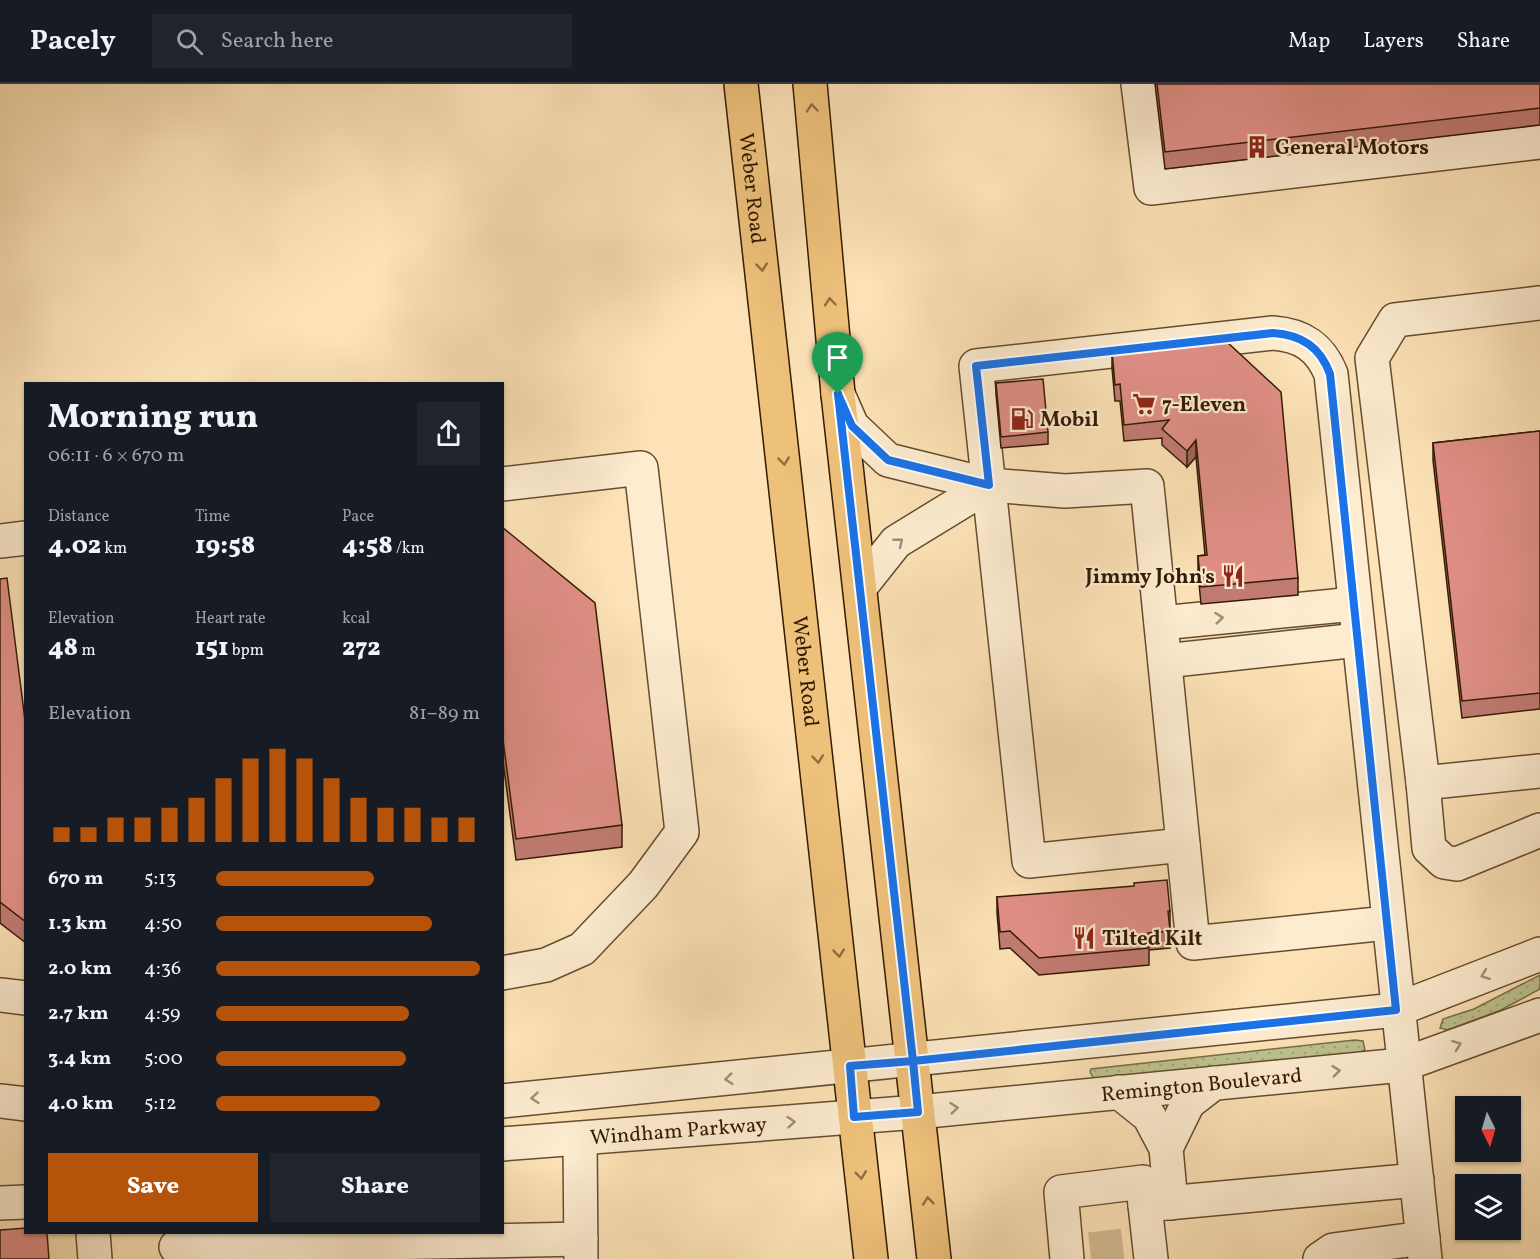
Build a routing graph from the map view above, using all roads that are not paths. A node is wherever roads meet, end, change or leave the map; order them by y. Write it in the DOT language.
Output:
graph roads {
  1 [pos="741,84"];
  2 [pos="810,84"];
  3 [pos="1138,84"];
  4 [pos="1540,142"];
  5 [pos="1540,303"];
  6 [pos="838,394"];
  7 [pos="504,484"];
  8 [pos="989,485"];
  9 [pos="24,538"];
  10 [pos="0,541"];
  11 [pos="861,586"];
  12 [pos="1354,604"];
  13 [pos="1161,623"];
  14 [pos="1358,640"];
  15 [pos="1165,661"];
  16 [pos="1540,771"];
  17 [pos="1423,783"];
  18 [pos="1540,830"];
  19 [pos="1183,845"];
  20 [pos="1387,923"];
  21 [pos="1540,954"];
  22 [pos="504,973"];
  23 [pos="0,995"];
  24 [pos="24,998"];
  25 [pos="1396,1010"];
  26 [pos="1540,1015"];
  27 [pos="913,1061"];
  28 [pos="1402,1065"];
  29 [pos="850,1066"];
  30 [pos="1214,1083"];
  31 [pos="1119,1092"];
  32 [pos="0,1101"];
  33 [pos="504,1101"];
  34 [pos="24,1104"];
  35 [pos="918,1112"];
  36 [pos="854,1117"];
  37 [pos="580,1140"];
  38 [pos="504,1144"];
  39 [pos="1166,1148"];
  40 [pos="1417,1180"];
  41 [pos="24,1202"];
  42 [pos="0,1203"];
  43 [pos="1158,1204"];
  44 [pos="93,1234"];
  45 [pos="175,1246"];
  46 [pos="581,1249"];
  47 [pos="1141,1249"];
  48 [pos="1424,1249"];
  49 [pos="1074,1253"];
  50 [pos="95,1259"];
  51 [pos="871,1259"];
  52 [pos="934,1259"];
  53 [pos="1320,1259"];
  1 -- 29 [label="main road, Weber Road, one-way"];
  6 -- 2 [label="main road, one-way"];
  3 -- 4 [label="street"];
  5 -- 17 [label="street"];
  6 -- 8 [label="street"];
  6 -- 11 [label="main road"];
  7 -- 22 [label="street"];
  11 -- 8 [label="street, one-way"];
  8 -- 12 [label="street"];
  8 -- 13 [label="street"];
  8 -- 19 [label="street"];
  9 -- 10 [label="street"];
  11 -- 27 [label="main road"];
  13 -- 12 [label="street, one-way"];
  12 -- 14 [label="street"];
  13 -- 15 [label="street"];
  14 -- 15 [label="street"];
  14 -- 20 [label="street"];
  15 -- 19 [label="street"];
  16 -- 17 [label="street"];
  17 -- 18 [label="street"];
  19 -- 20 [label="street"];
  20 -- 25 [label="street"];
  21 -- 25 [label="street, one-way"];
  23 -- 24 [label="street"];
  25 -- 27 [label="street"];
  25 -- 28 [label="street"];
  28 -- 26 [label="street, Remington Boulevard, one-way"];
  27 -- 29 [label="street"];
  27 -- 35 [label="main road"];
  30 -- 28 [label="street, Remington Boulevard, one-way"];
  28 -- 40 [label="street"];
  29 -- 33 [label="street, one-way"];
  29 -- 36 [label="main road, Weber Road"];
  30 -- 31 [label="street, Remington Boulevard"];
  30 -- 39 [label="street"];
  35 -- 31 [label="street, Remington Boulevard, one-way"];
  31 -- 39 [label="street"];
  32 -- 34 [label="street"];
  35 -- 36 [label="street, Remington Boulevard"];
  52 -- 35 [label="main road, one-way"];
  37 -- 36 [label="street, Windham Parkway, one-way"];
  36 -- 51 [label="main road, Weber Road, one-way"];
  37 -- 38 [label="street, Windham Parkway"];
  37 -- 46 [label="street"];
  39 -- 43 [label="street"];
  40 -- 43 [label="street"];
  40 -- 48 [label="street"];
  41 -- 42 [label="street"];
  43 -- 47 [label="street"];
  43 -- 49 [label="street"];
  44 -- 50 [label="street"];
  45 -- 46 [label="street"];
  48 -- 53 [label="street"];
}
